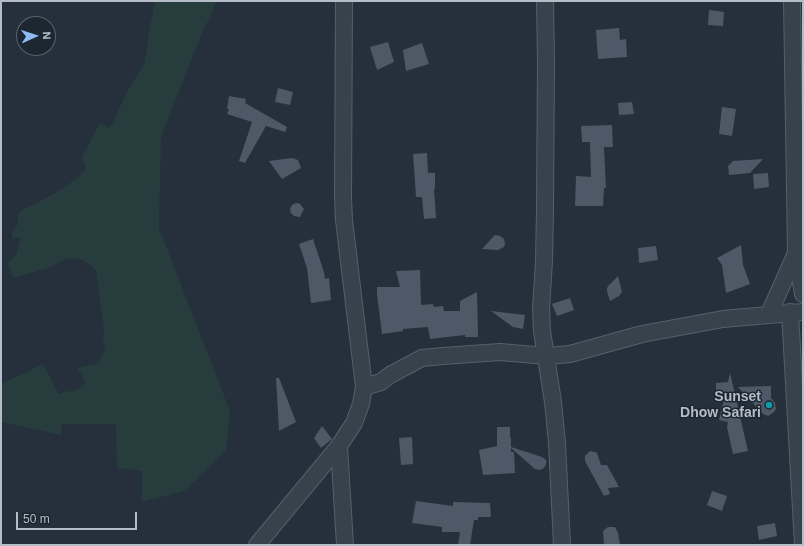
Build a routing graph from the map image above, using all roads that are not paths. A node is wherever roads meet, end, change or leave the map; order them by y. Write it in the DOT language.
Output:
graph roads {
  1 [pos="344,1"];
  2 [pos="545,1"];
  3 [pos="792,1"];
  4 [pos="796,253"];
  5 [pos="803,294"];
  6 [pos="796,312"];
  7 [pos="769,314"];
  8 [pos="547,356"];
  9 [pos="364,387"];
  10 [pos="340,446"];
  11 [pos="257,545"];
  12 [pos="345,545"];
  13 [pos="562,545"];
  14 [pos="803,545"];
  1 -- 9 [label="street"];
  2 -- 8 [label="street"];
  3 -- 4 [label="street"];
  4 -- 5 [label="street"];
  4 -- 7 [label="street"];
  6 -- 7 [label="street"];
  6 -- 14 [label="street"];
  7 -- 8 [label="street"];
  8 -- 9 [label="street"];
  8 -- 13 [label="street"];
  9 -- 10 [label="street"];
  10 -- 11 [label="street"];
  10 -- 12 [label="street"];
}
